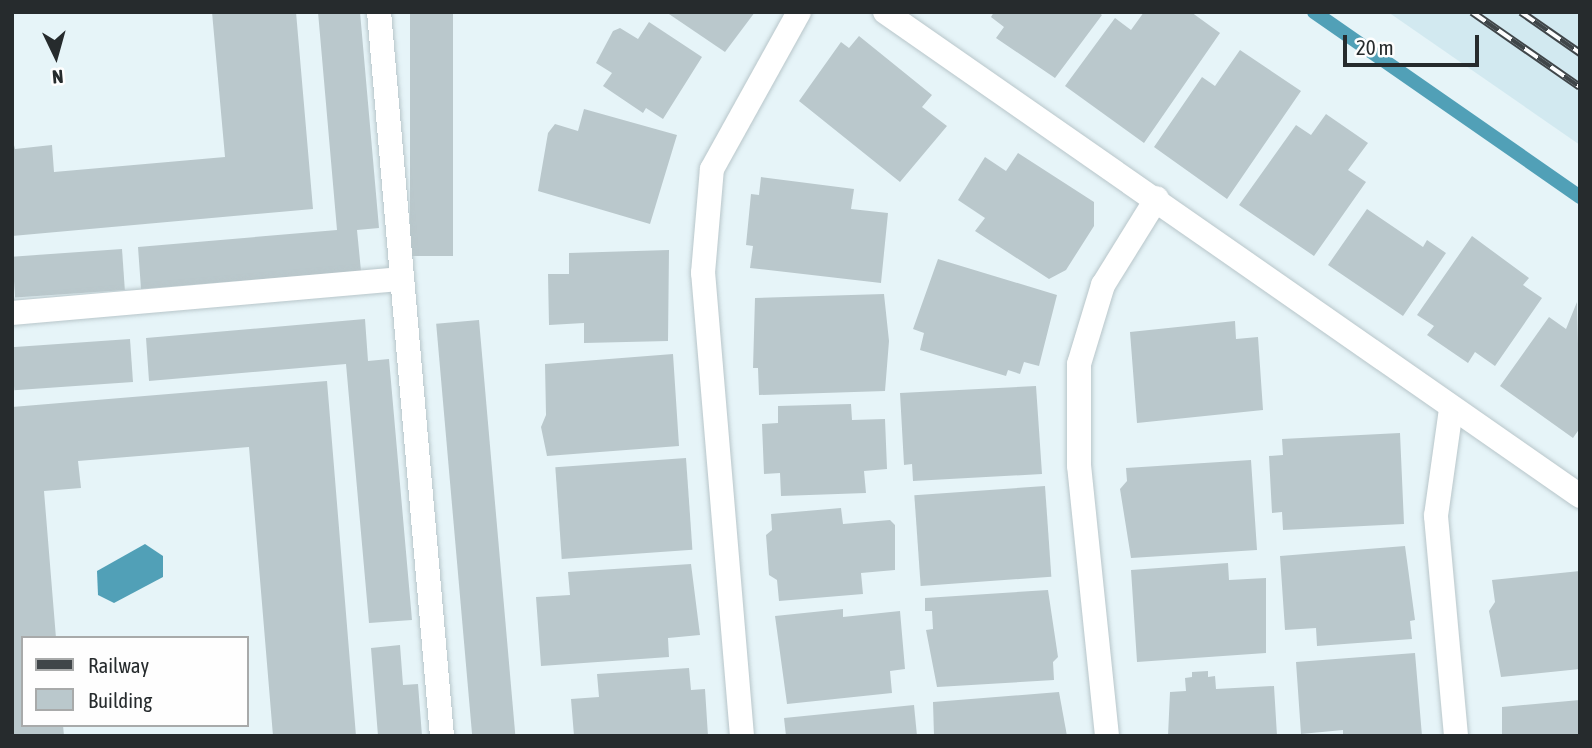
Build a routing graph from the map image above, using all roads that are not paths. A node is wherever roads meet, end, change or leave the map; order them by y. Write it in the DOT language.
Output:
graph roads {
  1 [pos="379,12"];
  2 [pos="799,12"];
  3 [pos="885,12"];
  4 [pos="1157,198"];
  5 [pos="402,279"];
  6 [pos="12,313"];
  7 [pos="1451,409"];
  8 [pos="1580,496"];
  9 [pos="442,736"];
  10 [pos="742,736"];
  11 [pos="1107,736"];
  12 [pos="1456,736"];
  1 -- 5 [label="lane"];
  2 -- 10 [label="lane"];
  3 -- 4 [label="lane"];
  4 -- 7 [label="lane"];
  4 -- 11 [label="lane"];
  5 -- 6 [label="lane"];
  5 -- 9 [label="lane"];
  7 -- 8 [label="lane"];
  7 -- 12 [label="lane"];
}
